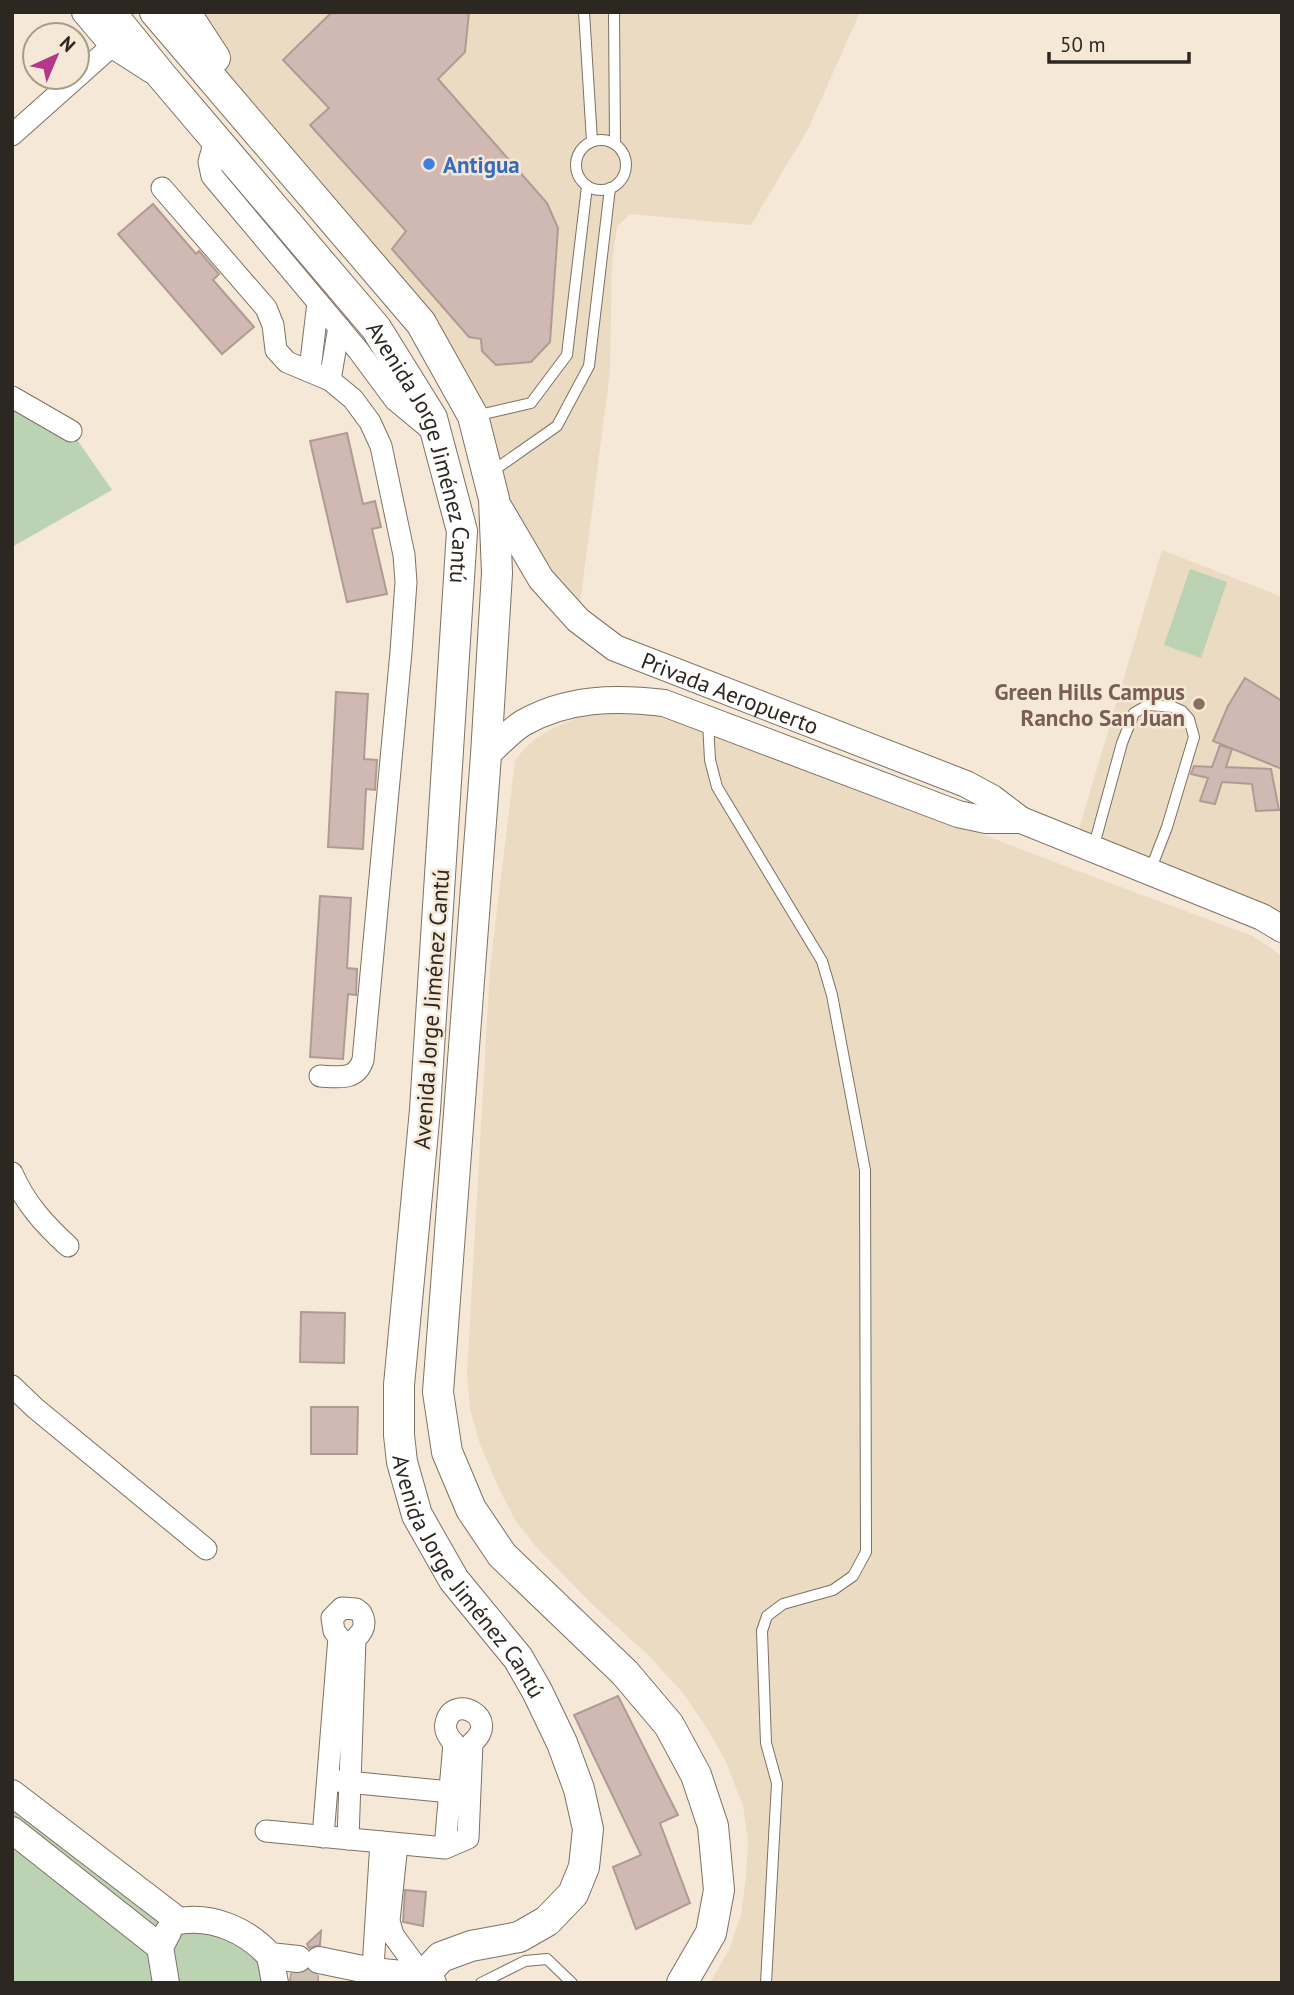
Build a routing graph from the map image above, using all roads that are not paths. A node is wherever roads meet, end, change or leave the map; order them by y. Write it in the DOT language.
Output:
graph roads {
  1 [pos="85,12"];
  2 [pos="110,12"];
  3 [pos="155,12"];
  4 [pos="584,12"];
  5 [pos="614,12"];
  6 [pos="186,13"];
  7 [pos="113,45"];
  8 [pos="160,75"];
  9 [pos="12,135"];
  10 [pos="215,140"];
  11 [pos="592,141"];
  12 [pos="615,144"];
  13 [pos="276,153"];
  14 [pos="587,186"];
  15 [pos="163,188"];
  16 [pos="610,188"];
  17 [pos="318,302"];
  18 [pos="339,327"];
  19 [pos="310,370"];
  20 [pos="330,380"];
  21 [pos="12,397"];
  22 [pos="473,416"];
  23 [pos="71,432"];
  24 [pos="436,434"];
  25 [pos="491,487"];
  26 [pos="708,719"];
  27 [pos="486,755"];
  28 [pos="1021,820"];
  29 [pos="1093,849"];
  30 [pos="1150,872"];
  31 [pos="1282,929"];
  32 [pos="320,1076"];
  33 [pos="12,1173"];
  34 [pos="68,1246"];
  35 [pos="12,1386"];
  36 [pos="206,1549"];
  37 [pos="328,1780"];
  38 [pos="350,1782"];
  39 [pos="12,1793"];
  40 [pos="12,1830"];
  41 [pos="266,1831"];
  42 [pos="323,1837"];
  43 [pos="348,1839"];
  44 [pos="389,1843"];
  45 [pos="382,1920"];
  46 [pos="179,1921"];
  47 [pos="160,1947"];
  48 [pos="292,1967"];
  49 [pos="372,1977"];
  50 [pos="426,1981"];
  51 [pos="166,1983"];
  52 [pos="481,1983"];
  53 [pos="572,1983"];
  54 [pos="682,1983"];
  55 [pos="766,1983"];
  1 -- 7 [label="street"];
  2 -- 8 [label="main road, Avenida Jorge Jiménez Cantú"];
  3 -- 13 [label="main road, Avenida Jorge Jiménez Cantú"];
  4 -- 11 [label="lane"];
  5 -- 12 [label="lane"];
  6 -- 13 [label="main road"];
  7 -- 8 [label="street"];
  7 -- 9 [label="street"];
  8 -- 10 [label="main road, Avenida Jorge Jiménez Cantú"];
  10 -- 17 [label="street"];
  10 -- 24 [label="main road, Avenida Jorge Jiménez Cantú"];
  11 -- 12 [label="lane"];
  11 -- 14 [label="lane"];
  12 -- 16 [label="lane"];
  13 -- 22 [label="main road, Avenida Jorge Jiménez Cantú"];
  14 -- 16 [label="lane"];
  14 -- 22 [label="lane"];
  15 -- 19 [label="street"];
  16 -- 25 [label="lane"];
  17 -- 18 [label="street"];
  17 -- 19 [label="street"];
  18 -- 20 [label="street"];
  18 -- 24 [label="street"];
  19 -- 20 [label="street"];
  20 -- 32 [label="street"];
  21 -- 23 [label="street"];
  22 -- 25 [label="main road, Avenida Jorge Jiménez Cantú"];
  24 -- 50 [label="main road, Avenida Jorge Jiménez Cantú"];
  25 -- 27 [label="main road, Avenida Jorge Jiménez Cantú"];
  25 -- 28 [label="street, Privada Aeropuerto"];
  26 -- 27 [label="street, Privada Aeropuerto"];
  26 -- 28 [label="street, Privada Aeropuerto"];
  26 -- 55 [label="lane"];
  27 -- 54 [label="main road, Avenida Jorge Jiménez Cantú"];
  28 -- 29 [label="street, Privada Aeropuerto"];
  29 -- 30 [label="street, Privada Aeropuerto"];
  29 -- 30 [label="lane"];
  30 -- 31 [label="street, Privada Aeropuerto"];
  33 -- 34 [label="street"];
  35 -- 36 [label="street"];
  37 -- 38 [label="street"];
  37 -- 38 [label="street"];
  37 -- 42 [label="street"];
  38 -- 43 [label="street"];
  38 -- 44 [label="street"];
  39 -- 46 [label="street"];
  40 -- 47 [label="street"];
  41 -- 42 [label="street"];
  42 -- 43 [label="street"];
  43 -- 44 [label="street"];
  44 -- 45 [label="street"];
  45 -- 49 [label="street"];
  45 -- 50 [label="street"];
  46 -- 47 [label="street"];
  46 -- 48 [label="street"];
  47 -- 51 [label="street"];
  48 -- 49 [label="street"];
  49 -- 50 [label="street"];
  52 -- 53 [label="lane"];
}
